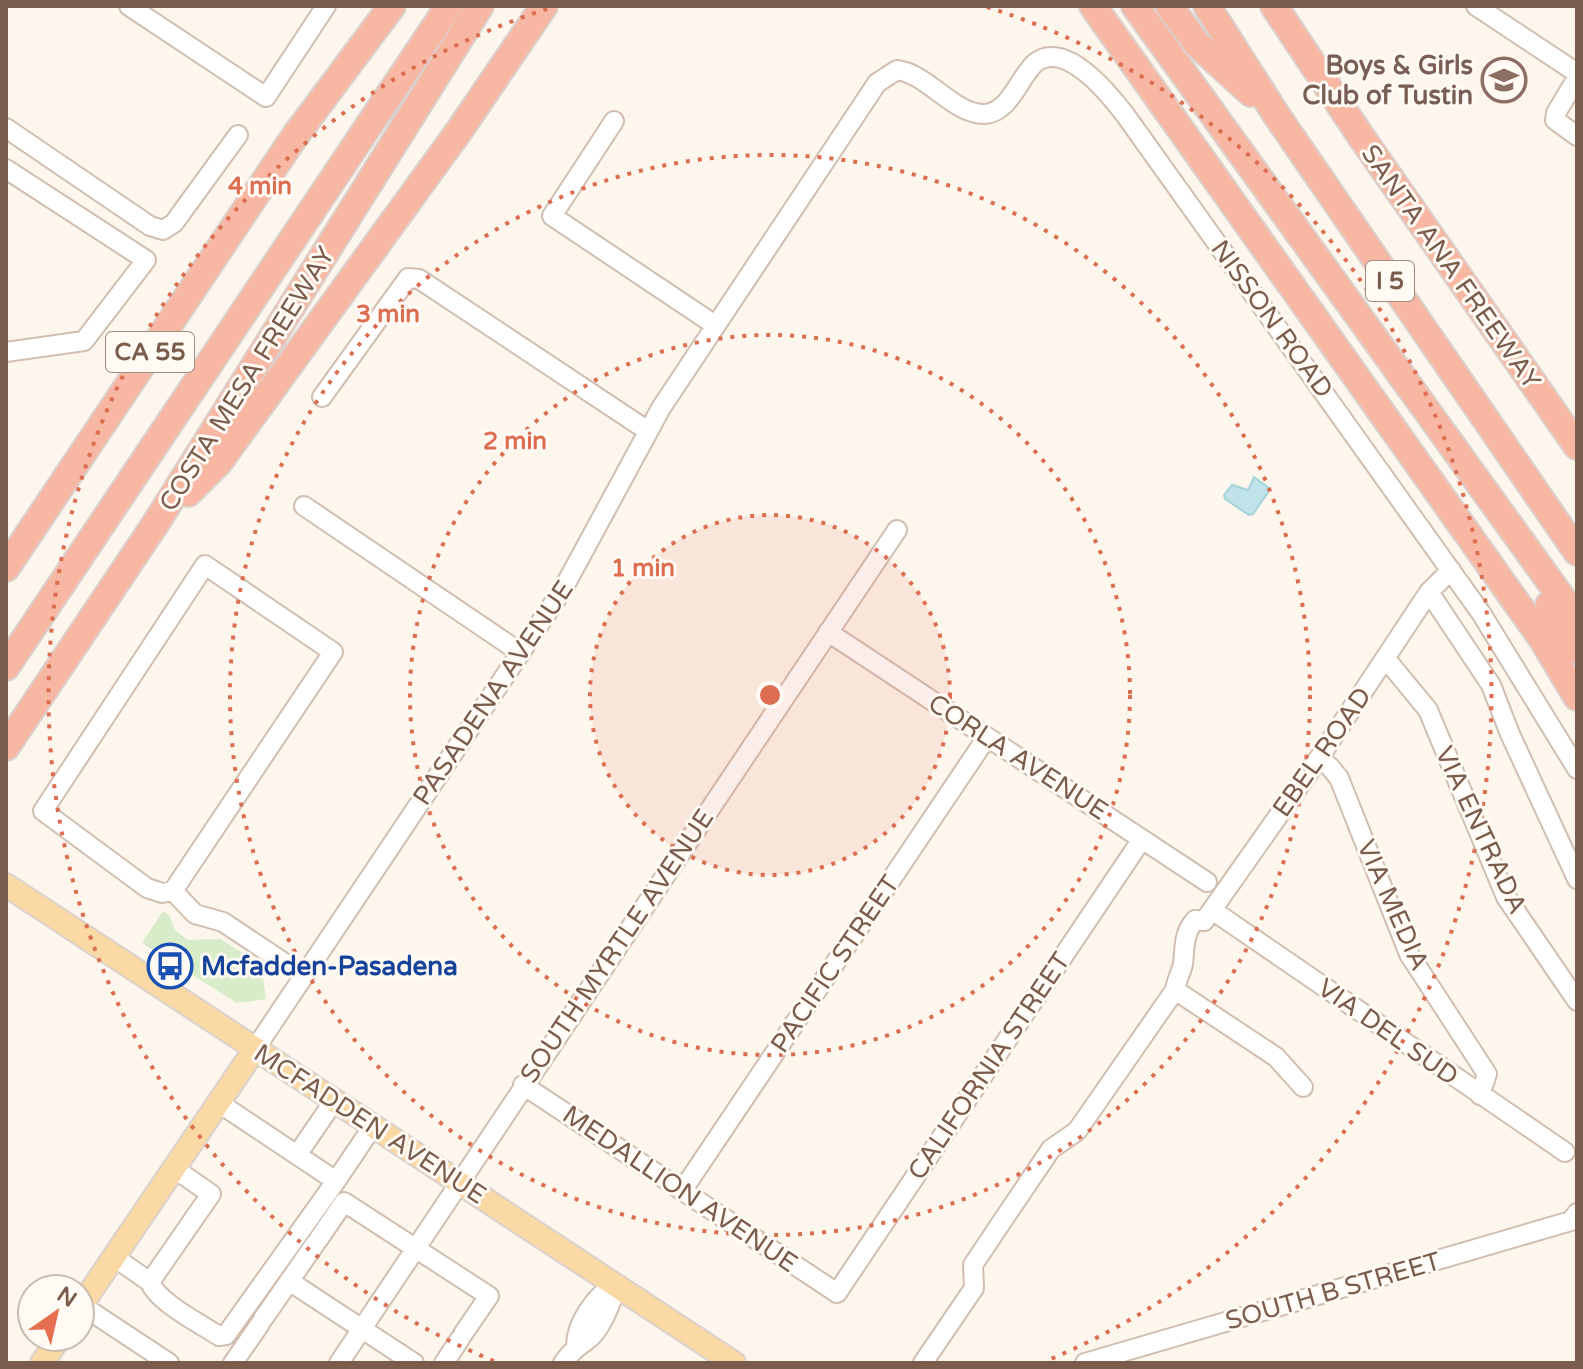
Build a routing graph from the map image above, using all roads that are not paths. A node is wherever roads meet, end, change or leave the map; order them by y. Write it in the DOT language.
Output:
graph roads {
  1 [pos="129,6"];
  2 [pos="326,6"];
  3 [pos="376,6"];
  4 [pos="392,6"];
  5 [pos="432,6"];
  6 [pos="544,6"];
  7 [pos="1093,6"];
  8 [pos="1135,6"];
  9 [pos="1169,6"];
  10 [pos="1207,6"];
  11 [pos="1274,6"];
  12 [pos="1476,6"];
  13 [pos="472,9"];
  14 [pos="1575,69"];
  15 [pos="892,72"];
  16 [pos="1277,116"];
  17 [pos="614,121"];
  18 [pos="6,128"];
  19 [pos="238,135"];
  20 [pos="295,136"];
  21 [pos="1577,136"];
  22 [pos="6,169"];
  23 [pos="715,325"];
  24 [pos="6,352"];
  25 [pos="322,397"];
  26 [pos="648,431"];
  27 [pos="1577,446"];
  28 [pos="1476,481"];
  29 [pos="304,506"];
  30 [pos="156,523"];
  31 [pos="897,530"];
  32 [pos="1577,552"];
  33 [pos="6,568"];
  34 [pos="1451,570"];
  35 [pos="1429,592"];
  36 [pos="1577,619"];
  37 [pos="828,632"];
  38 [pos="6,643"];
  39 [pos="1577,650"];
  40 [pos="521,653"];
  41 [pos="1386,659"];
  42 [pos="6,667"];
  43 [pos="1577,697"];
  44 [pos="987,737"];
  45 [pos="6,747"];
  46 [pos="1319,758"];
  47 [pos="1577,769"];
  48 [pos="1142,839"];
  49 [pos="1577,879"];
  50 [pos="1207,882"];
  51 [pos="6,885"];
  52 [pos="173,891"];
  53 [pos="1212,910"];
  54 [pos="304,976"];
  55 [pos="1175,990"];
  56 [pos="1577,1001"];
  57 [pos="255,1049"];
  58 [pos="523,1085"];
  59 [pos="1303,1087"];
  60 [pos="1480,1095"];
  61 [pos="334,1101"];
  62 [pos="219,1103"];
  63 [pos="373,1126"];
  64 [pos="1565,1152"];
  65 [pos="297,1155"];
  66 [pos="175,1169"];
  67 [pos="336,1181"];
  68 [pos="459,1183"];
  69 [pos="682,1191"];
  70 [pos="1574,1217"];
  71 [pos="1577,1240"];
  72 [pos="416,1249"];
  73 [pos="114,1257"];
  74 [pos="289,1281"];
  75 [pos="150,1282"];
  76 [pos="96,1284"];
  77 [pos="615,1285"];
  78 [pos="837,1293"];
  79 [pos="96,1316"];
  80 [pos="362,1329"];
  81 [pos="235,1362"];
  82 [pos="169,1363"];
  83 [pos="339,1363"];
  84 [pos="414,1363"];
  85 [pos="444,1363"];
  86 [pos="563,1363"];
  87 [pos="734,1363"];
  88 [pos="923,1363"];
  89 [pos="1085,1363"];
  1 -- 2 [label="street"];
  3 -- 20 [label="highway"];
  4 -- 20 [label="highway, CA 55"];
  5 -- 38 [label="highway"];
  6 -- 30 [label="highway"];
  7 -- 43 [label="highway"];
  8 -- 28 [label="highway"];
  9 -- 16 [label="highway"];
  10 -- 16 [label="highway, I 5"];
  11 -- 27 [label="highway, SANTA ANA FREEWAY / I 5"];
  12 -- 14 [label="street"];
  13 -- 30 [label="highway, COSTA MESA FREEWAY"];
  13 -- 42 [label="highway"];
  14 -- 21 [label="street"];
  15 -- 23 [label="street, PASADENA AVENUE"];
  15 -- 34 [label="street, NISSON ROAD"];
  16 -- 32 [label="highway, I 5"];
  17 -- 23 [label="street"];
  18 -- 19 [label="street"];
  20 -- 33 [label="highway, CA 55"];
  22 -- 24 [label="street"];
  23 -- 26 [label="street, PASADENA AVENUE"];
  25 -- 26 [label="street"];
  26 -- 40 [label="street, PASADENA AVENUE"];
  28 -- 36 [label="highway"];
  28 -- 39 [label="highway"];
  29 -- 40 [label="street"];
  30 -- 45 [label="highway, COSTA MESA FREEWAY"];
  31 -- 37 [label="street, SOUTH MYRTLE AVENUE"];
  34 -- 35 [label="street, EBEL ROAD"];
  34 -- 47 [label="street, NISSON ROAD"];
  35 -- 41 [label="street, EBEL ROAD"];
  35 -- 49 [label="street"];
  37 -- 44 [label="street, CORLA AVENUE"];
  37 -- 58 [label="street, SOUTH MYRTLE AVENUE"];
  40 -- 54 [label="street, PASADENA AVENUE"];
  41 -- 46 [label="street, EBEL ROAD"];
  41 -- 56 [label="street, VIA ENTRADA"];
  44 -- 48 [label="street, CORLA AVENUE"];
  44 -- 69 [label="street, PACIFIC STREET"];
  46 -- 53 [label="street, EBEL ROAD"];
  46 -- 60 [label="street, VIA MEDIA"];
  48 -- 50 [label="street, CORLA AVENUE"];
  48 -- 78 [label="street, CALIFORNIA STREET"];
  51 -- 57 [label="main road, MCFADDEN AVENUE"];
  52 -- 52 [label="street"];
  52 -- 54 [label="street"];
  53 -- 55 [label="street, EBEL ROAD"];
  53 -- 60 [label="street, VIA DEL SUD"];
  54 -- 57 [label="street, PASADENA AVENUE"];
  55 -- 59 [label="street"];
  55 -- 88 [label="street"];
  57 -- 61 [label="main road, MCFADDEN AVENUE"];
  57 -- 62 [label="main road, PASADENA AVENUE"];
  58 -- 68 [label="street, SOUTH MYRTLE AVENUE"];
  58 -- 69 [label="street, MEDALLION AVENUE"];
  60 -- 64 [label="street, VIA DEL SUD"];
  61 -- 63 [label="main road, MCFADDEN AVENUE"];
  61 -- 65 [label="street"];
  62 -- 65 [label="street"];
  62 -- 66 [label="main road, PASADENA AVENUE"];
  63 -- 67 [label="street"];
  63 -- 68 [label="main road, MCFADDEN AVENUE"];
  65 -- 67 [label="street"];
  66 -- 73 [label="main road, PASADENA AVENUE"];
  66 -- 75 [label="street"];
  67 -- 75 [label="street"];
  68 -- 72 [label="street, SOUTH MYRTLE AVENUE"];
  68 -- 77 [label="main road, MCFADDEN AVENUE"];
  69 -- 78 [label="street, MEDALLION AVENUE"];
  70 -- 71 [label="street"];
  70 -- 89 [label="street, SOUTH B STREET"];
  72 -- 74 [label="street"];
  72 -- 80 [label="street, SOUTH MYRTLE AVENUE"];
  72 -- 85 [label="street"];
  73 -- 75 [label="street"];
  73 -- 76 [label="main road, PASADENA AVENUE"];
  74 -- 80 [label="street"];
  74 -- 81 [label="street"];
  77 -- 86 [label="street"];
  77 -- 87 [label="main road, MCFADDEN AVENUE"];
  79 -- 82 [label="street"];
  80 -- 83 [label="street, SOUTH MYRTLE AVENUE"];
  80 -- 84 [label="street"];
}
